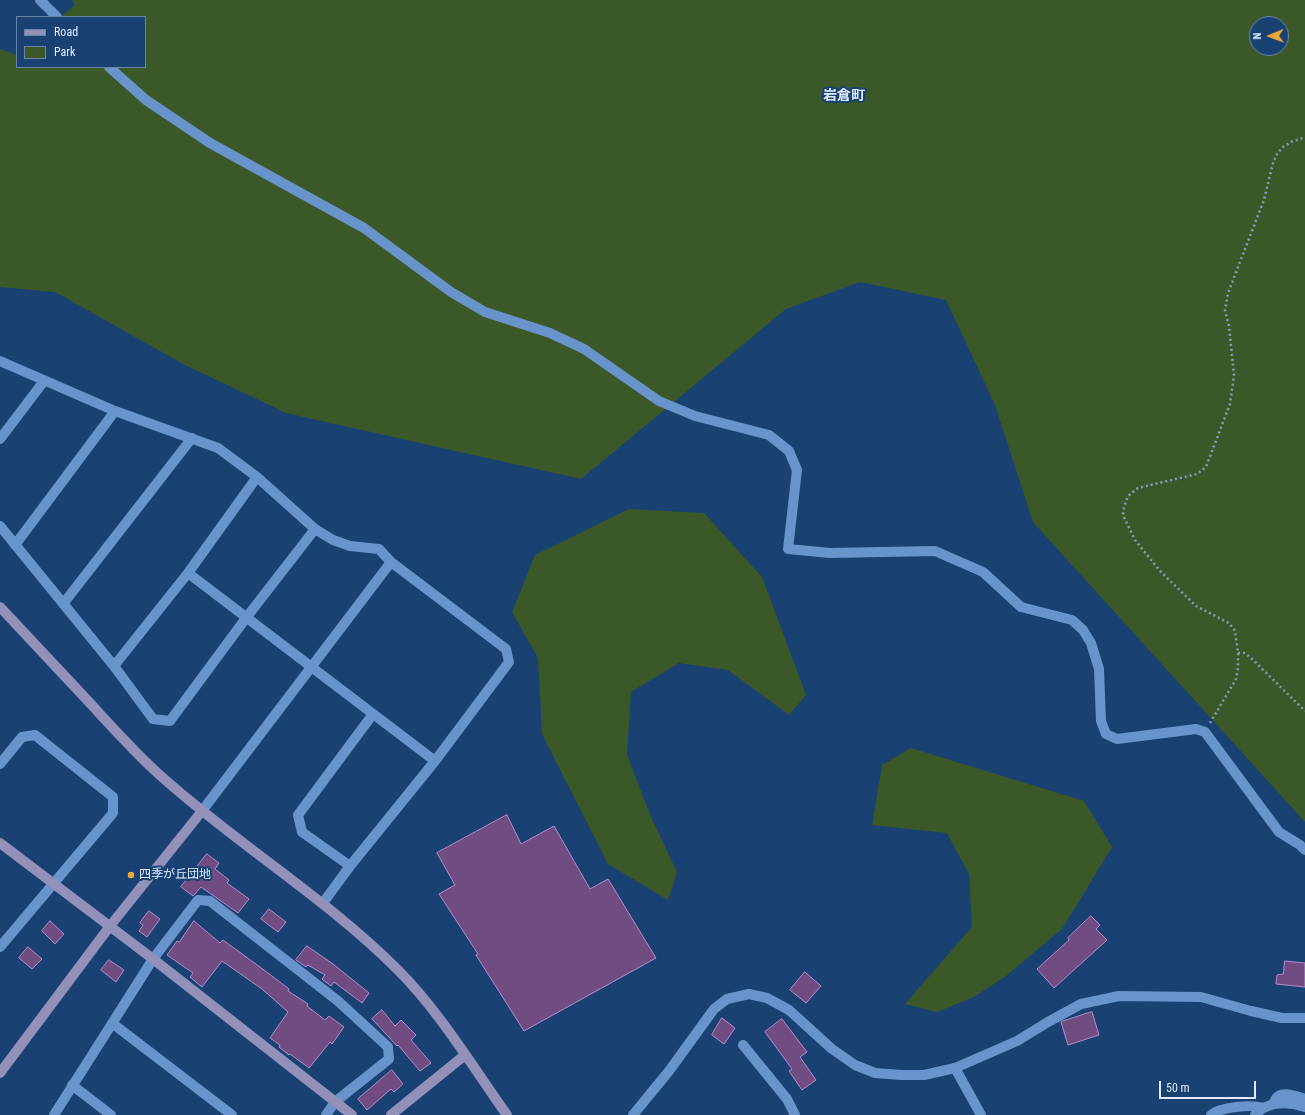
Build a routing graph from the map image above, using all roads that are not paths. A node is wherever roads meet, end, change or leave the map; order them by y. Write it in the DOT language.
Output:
graph roads {
  1 [pos="40,0"];
  2 [pos="56,16"];
  3 [pos="110,68"];
  4 [pos="0,361"];
  5 [pos="44,380"];
  6 [pos="115,411"];
  7 [pos="192,438"];
  8 [pos="0,439"];
  9 [pos="257,477"];
  10 [pos="0,526"];
  11 [pos="315,529"];
  12 [pos="15,545"];
  13 [pos="391,562"];
  14 [pos="188,573"];
  15 [pos="63,604"];
  16 [pos="0,607"];
  17 [pos="246,618"];
  18 [pos="114,666"];
  19 [pos="312,667"];
  20 [pos="373,714"];
  21 [pos="435,761"];
  22 [pos="0,764"];
  23 [pos="202,811"];
  24 [pos="0,843"];
  25 [pos="1305,850"];
  26 [pos="350,866"];
  27 [pos="53,883"];
  28 [pos="323,903"];
  29 [pos="110,926"];
  30 [pos="0,947"];
  31 [pos="153,959"];
  32 [pos="1305,1018"];
  33 [pos="112,1023"];
  34 [pos="743,1045"];
  35 [pos="465,1055"];
  36 [pos="955,1068"];
  37 [pos="0,1073"];
  38 [pos="72,1085"];
  39 [pos="1305,1100"];
  40 [pos="335,1102"];
  41 [pos="1274,1104"];
  42 [pos="1305,1107"];
  43 [pos="1259,1112"];
  44 [pos="54,1115"];
  45 [pos="111,1115"];
  46 [pos="232,1115"];
  47 [pos="326,1115"];
  48 [pos="352,1115"];
  49 [pos="391,1115"];
  50 [pos="506,1115"];
  51 [pos="633,1115"];
  52 [pos="795,1115"];
  53 [pos="981,1115"];
  54 [pos="1211,1115"];
  1 -- 2 [label="street"];
  3 -- 25 [label="street"];
  4 -- 5 [label="street"];
  5 -- 6 [label="street"];
  5 -- 8 [label="street"];
  6 -- 7 [label="street"];
  6 -- 12 [label="street"];
  7 -- 9 [label="street"];
  7 -- 15 [label="street"];
  9 -- 11 [label="street"];
  9 -- 14 [label="street"];
  10 -- 12 [label="street"];
  11 -- 13 [label="street"];
  11 -- 17 [label="street"];
  12 -- 15 [label="street"];
  13 -- 19 [label="street"];
  13 -- 21 [label="street"];
  14 -- 17 [label="street"];
  14 -- 18 [label="street"];
  15 -- 18 [label="street"];
  16 -- 23 [label="street"];
  17 -- 18 [label="street"];
  17 -- 19 [label="street"];
  19 -- 20 [label="street"];
  19 -- 23 [label="street"];
  20 -- 21 [label="street"];
  20 -- 26 [label="street"];
  21 -- 26 [label="street"];
  22 -- 27 [label="street"];
  23 -- 28 [label="street"];
  23 -- 29 [label="street"];
  24 -- 27 [label="street"];
  26 -- 28 [label="street"];
  27 -- 29 [label="street"];
  27 -- 30 [label="street"];
  28 -- 35 [label="street"];
  29 -- 31 [label="street"];
  29 -- 37 [label="street"];
  31 -- 33 [label="street"];
  31 -- 40 [label="street"];
  31 -- 40 [label="street"];
  32 -- 36 [label="street"];
  33 -- 38 [label="street"];
  33 -- 46 [label="street"];
  34 -- 52 [label="street"];
  35 -- 49 [label="street"];
  35 -- 50 [label="street"];
  36 -- 51 [label="street"];
  36 -- 53 [label="street"];
  38 -- 44 [label="street"];
  38 -- 45 [label="street"];
  39 -- 41 [label="street"];
  40 -- 47 [label="street"];
  40 -- 48 [label="street"];
  41 -- 42 [label="street"];
  41 -- 43 [label="street"];
  43 -- 54 [label="street"];
}
